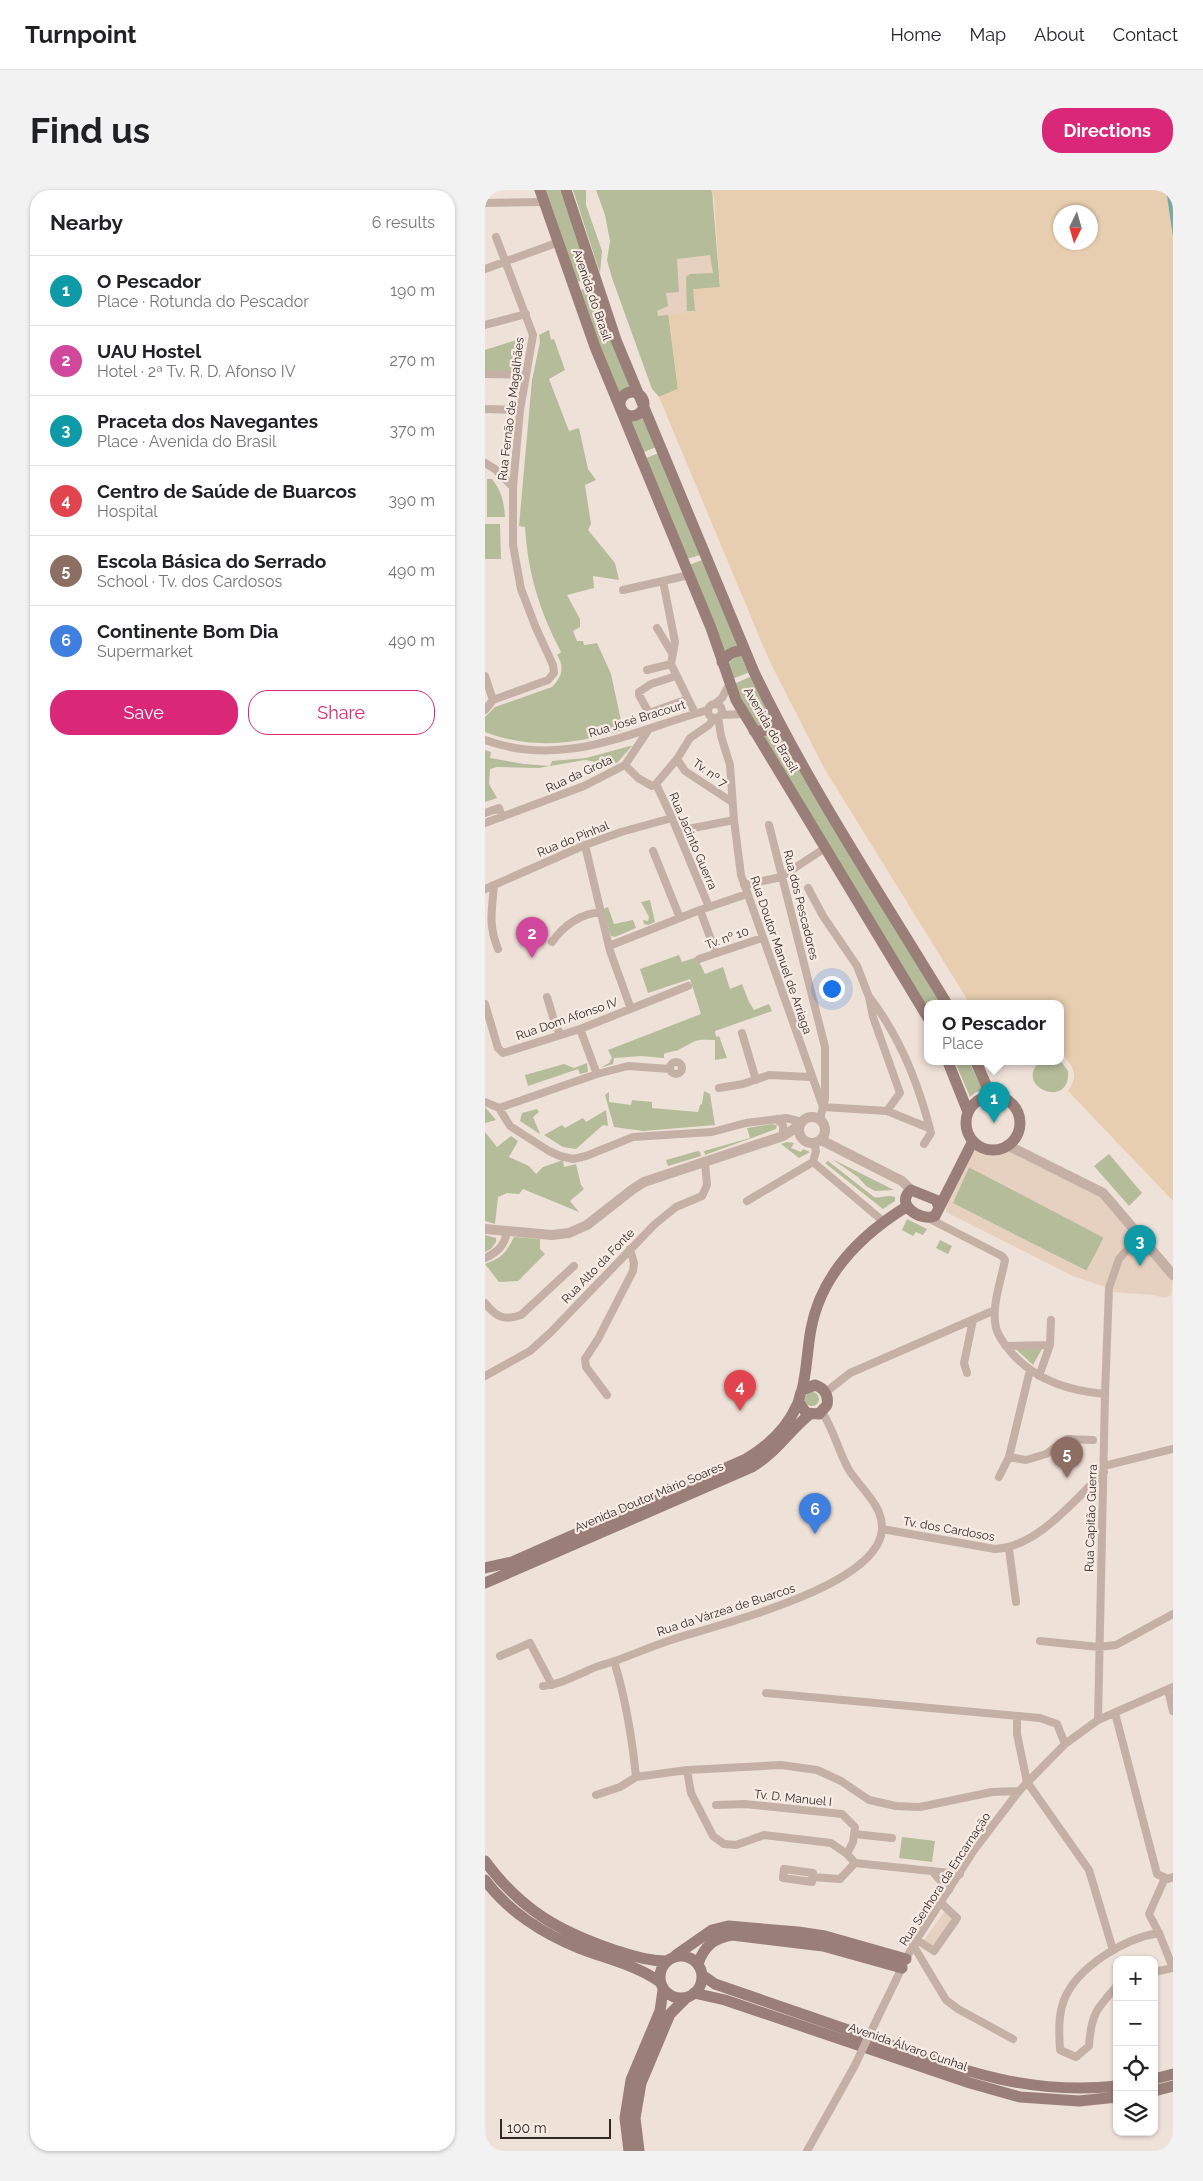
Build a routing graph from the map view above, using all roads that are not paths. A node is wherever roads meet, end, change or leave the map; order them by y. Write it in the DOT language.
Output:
graph roads {
  1 [pos="540,190"];
  2 [pos="566,190"];
  3 [pos="544,202"];
  4 [pos="485,203"];
  5 [pos="496,237"];
  6 [pos="559,242"];
  7 [pos="507,261"];
  8 [pos="485,269"];
  9 [pos="526,314"];
  10 [pos="485,325"];
  11 [pos="485,374"];
  12 [pos="526,375"];
  13 [pos="643,400"];
  14 [pos="621,408"];
  15 [pos="485,409"];
  16 [pos="520,410"];
  17 [pos="485,463"];
  18 [pos="513,487"];
  19 [pos="689,575"];
  20 [pos="663,581"];
  21 [pos="623,590"];
  22 [pos="657,628"];
  23 [pos="745,651"];
  24 [pos="672,653"];
  25 [pos="722,662"];
  26 [pos="671,664"];
  27 [pos="647,670"];
  28 [pos="485,676"];
  29 [pos="676,676"];
  30 [pos="729,685"];
  31 [pos="688,699"];
  32 [pos="493,700"];
  33 [pos="715,704"];
  34 [pos="485,710"];
  35 [pos="708,710"];
  36 [pos="695,713"];
  37 [pos="743,714"];
  38 [pos="718,717"];
  39 [pos="777,720"];
  40 [pos="649,729"];
  41 [pos="754,731"];
  42 [pos="485,740"];
  43 [pos="677,759"];
  44 [pos="625,765"];
  45 [pos="656,784"];
  46 [pos="733,802"];
  47 [pos="485,814"];
  48 [pos="502,817"];
  49 [pos="672,818"];
  50 [pos="734,820"];
  51 [pos="485,823"];
  52 [pos="769,825"];
  53 [pos="678,832"];
  54 [pos="585,844"];
  55 [pos="825,848"];
  56 [pos="653,852"];
  57 [pos="781,877"];
  58 [pos="494,885"];
  59 [pos="744,885"];
  60 [pos="808,888"];
  61 [pos="485,889"];
  62 [pos="747,894"];
  63 [pos="709,907"];
  64 [pos="699,910"];
  65 [pos="601,912"];
  66 [pos="680,918"];
  67 [pos="762,938"];
  68 [pos="552,942"];
  69 [pos="609,946"];
  70 [pos="498,950"];
  71 [pos="716,953"];
  72 [pos="699,959"];
  73 [pos="688,986"];
  74 [pos="869,996"];
  75 [pos="547,997"];
  76 [pos="945,1000"];
  77 [pos="485,1004"];
  78 [pos="631,1009"];
  79 [pos="924,1011"];
  80 [pos="579,1029"];
  81 [pos="742,1033"];
  82 [pos="561,1035"];
  83 [pos="949,1065"];
  84 [pos="977,1065"];
  85 [pos="670,1068"];
  86 [pos="597,1074"];
  87 [pos="811,1077"];
  88 [pos="756,1080"];
  89 [pos="719,1088"];
  90 [pos="991,1096"];
  91 [pos="485,1102"];
  92 [pos="823,1107"];
  93 [pos="499,1108"];
  94 [pos="887,1111"];
  95 [pos="968,1112"];
  96 [pos="777,1119"];
  97 [pos="820,1119"];
  98 [pos="801,1124"];
  99 [pos="929,1128"];
  100 [pos="783,1136"];
  101 [pos="803,1139"];
  102 [pos="817,1141"];
  103 [pos="973,1141"];
  104 [pos="924,1144"];
  105 [pos="1007,1145"];
  106 [pos="813,1162"];
  107 [pos="705,1163"];
  108 [pos="948,1189"];
  109 [pos="911,1190"];
  110 [pos="929,1196"];
  111 [pos="747,1201"];
  112 [pos="906,1206"];
  113 [pos="939,1207"];
  114 [pos="928,1218"];
  115 [pos="884,1222"];
  116 [pos="485,1229"];
  117 [pos="507,1232"];
  118 [pos="1141,1238"];
  119 [pos="631,1249"];
  120 [pos="485,1258"];
  121 [pos="574,1266"];
  122 [pos="1173,1275"];
  123 [pos="485,1303"];
  124 [pos="995,1310"];
  125 [pos="973,1320"];
  126 [pos="1051,1320"];
  127 [pos="1050,1345"];
  128 [pos="1005,1346"];
  129 [pos="1031,1370"];
  130 [pos="807,1371"];
  131 [pos="967,1373"];
  132 [pos="485,1376"];
  133 [pos="1039,1376"];
  134 [pos="822,1389"];
  135 [pos="802,1390"];
  136 [pos="1105,1394"];
  137 [pos="607,1395"];
  138 [pos="799,1402"];
  139 [pos="822,1412"];
  140 [pos="810,1414"];
  141 [pos="1093,1440"];
  142 [pos="1173,1449"];
  143 [pos="1009,1457"];
  144 [pos="1104,1469"];
  145 [pos="999,1478"];
  146 [pos="882,1529"];
  147 [pos="1009,1549"];
  148 [pos="485,1568"];
  149 [pos="485,1582"];
  150 [pos="1016,1602"];
  151 [pos="1173,1614"];
  152 [pos="1040,1641"];
  153 [pos="1099,1647"];
  154 [pos="500,1656"];
  155 [pos="614,1661"];
  156 [pos="552,1685"];
  157 [pos="543,1686"];
  158 [pos="1171,1689"];
  159 [pos="766,1692"];
  160 [pos="1173,1711"];
  161 [pos="1115,1713"];
  162 [pos="1017,1716"];
  163 [pos="1098,1720"];
  164 [pos="1065,1744"];
  165 [pos="687,1770"];
  166 [pos="636,1777"];
  167 [pos="1027,1782"];
  168 [pos="1019,1791"];
  169 [pos="596,1795"];
  170 [pos="716,1805"];
  171 [pos="854,1834"];
  172 [pos="892,1838"];
  173 [pos="847,1854"];
  174 [pos="485,1860"];
  175 [pos="855,1863"];
  176 [pos="932,1871"];
  177 [pos="960,1874"];
  178 [pos="1169,1877"];
  179 [pos="812,1878"];
  180 [pos="485,1880"];
  181 [pos="949,1890"];
  182 [pos="941,1903"];
  183 [pos="1159,1933"];
  184 [pos="915,1943"];
  185 [pos="1113,1950"];
  186 [pos="677,1955"];
  187 [pos="665,1961"];
  188 [pos="904,1964"];
  189 [pos="700,1969"];
  190 [pos="1158,1971"];
  191 [pos="662,1986"];
  192 [pos="1113,1990"];
  193 [pos="690,1995"];
  194 [pos="1013,2040"];
  195 [pos="1173,2074"];
  196 [pos="1158,2077"];
  197 [pos="1113,2086"];
  198 [pos="1173,2086"];
  199 [pos="1158,2090"];
  200 [pos="1113,2097"];
  201 [pos="629,2151"];
  202 [pos="639,2151"];
  203 [pos="807,2151"];
  1 -- 3 [label="main road, Avenida do Brasil"];
  2 -- 13 [label="main road, Avenida do Brasil"];
  3 -- 4 [label="street"];
  3 -- 6 [label="main road, Avenida do Brasil"];
  5 -- 7 [label="street, Rua Fernão de Magalhães"];
  6 -- 7 [label="street"];
  6 -- 14 [label="main road, Avenida do Brasil"];
  7 -- 8 [label="street"];
  7 -- 9 [label="street, Rua Fernão de Magalhães"];
  9 -- 10 [label="street"];
  9 -- 12 [label="street, Rua Fernão de Magalhães"];
  11 -- 12 [label="street"];
  12 -- 16 [label="street, Rua Fernão de Magalhães"];
  13 -- 14 [label="main road"];
  13 -- 14 [label="main road"];
  13 -- 23 [label="main road, Avenida do Brasil"];
  14 -- 19 [label="main road, Avenida do Brasil"];
  15 -- 16 [label="street"];
  16 -- 18 [label="street, Rua Fernão de Magalhães"];
  17 -- 18 [label="street"];
  18 -- 32 [label="street, Rua Fernão de Magalhães"];
  19 -- 20 [label="street"];
  19 -- 25 [label="main road, Avenida do Brasil"];
  20 -- 21 [label="street"];
  20 -- 24 [label="street"];
  22 -- 24 [label="street"];
  23 -- 25 [label="main road"];
  23 -- 39 [label="main road, Avenida do Brasil"];
  24 -- 26 [label="street"];
  25 -- 30 [label="main road, Avenida do Brasil"];
  26 -- 27 [label="street"];
  26 -- 29 [label="street"];
  28 -- 32 [label="street"];
  29 -- 31 [label="street"];
  29 -- 31 [label="street"];
  30 -- 33 [label="street"];
  30 -- 37 [label="main road, Avenida do Brasil"];
  31 -- 36 [label="street"];
  32 -- 34 [label="street"];
  33 -- 35 [label="street"];
  33 -- 38 [label="street"];
  35 -- 36 [label="street, Rua José Bracourt"];
  35 -- 38 [label="street"];
  36 -- 40 [label="street, Rua José Bracourt"];
  37 -- 38 [label="street"];
  37 -- 41 [label="main road, Avenida do Brasil"];
  38 -- 43 [label="street"];
  38 -- 46 [label="street, Rua Doutor Manuel de Arriaga"];
  39 -- 41 [label="main road"];
  39 -- 76 [label="main road, Avenida do Brasil"];
  40 -- 42 [label="street, Rua José Bracourt"];
  40 -- 44 [label="street, Rua da Grota"];
  41 -- 55 [label="main road, Avenida do Brasil"];
  43 -- 45 [label="street"];
  43 -- 46 [label="street, Tv. nº 7"];
  44 -- 45 [label="street"];
  44 -- 48 [label="street, Rua da Grota"];
  45 -- 49 [label="street, Rua Jacinto Guerra"];
  46 -- 50 [label="street, Rua Doutor Manuel de Arriaga"];
  47 -- 48 [label="street"];
  48 -- 51 [label="street, Rua da Grota"];
  49 -- 53 [label="street, Rua Jacinto Guerra"];
  49 -- 54 [label="street, Rua do Pinhal"];
  50 -- 53 [label="street"];
  50 -- 59 [label="street, Rua Doutor Manuel de Arriaga"];
  52 -- 57 [label="street, Rua dos Pescadores"];
  53 -- 63 [label="street, Rua Jacinto Guerra"];
  54 -- 58 [label="street, Rua do Pinhal"];
  54 -- 65 [label="street, Rua Dom Afonso IV"];
  55 -- 57 [label="street"];
  55 -- 79 [label="main road, Avenida do Brasil"];
  56 -- 66 [label="street"];
  57 -- 59 [label="street"];
  57 -- 92 [label="street, Rua dos Pescadores"];
  58 -- 61 [label="street, Rua do Pinhal"];
  58 -- 70 [label="street"];
  59 -- 62 [label="street, Rua Doutor Manuel de Arriaga"];
  60 -- 74 [label="street"];
  62 -- 63 [label="street"];
  62 -- 67 [label="street, Rua Doutor Manuel de Arriaga"];
  63 -- 64 [label="street"];
  64 -- 66 [label="street"];
  64 -- 71 [label="street"];
  65 -- 68 [label="street"];
  65 -- 69 [label="street, Rua Dom Afonso IV"];
  66 -- 69 [label="street"];
  67 -- 71 [label="street, Tv. nº 10"];
  67 -- 87 [label="street, Rua Doutor Manuel de Arriaga"];
  69 -- 78 [label="street, Rua Dom Afonso IV"];
  71 -- 72 [label="street, Tv. nº 10"];
  73 -- 78 [label="street, Rua Dom Afonso IV"];
  74 -- 94 [label="street"];
  74 -- 99 [label="street"];
  75 -- 82 [label="street"];
  77 -- 82 [label="street, Rua Dom Afonso IV"];
  78 -- 80 [label="street, Rua Dom Afonso IV"];
  80 -- 82 [label="street, Rua Dom Afonso IV"];
  80 -- 86 [label="street"];
  81 -- 88 [label="street"];
  83 -- 95 [label="main road"];
  84 -- 90 [label="main road"];
  85 -- 86 [label="street"];
  86 -- 93 [label="street"];
  87 -- 88 [label="street"];
  87 -- 92 [label="street, Rua Doutor Manuel de Arriaga"];
  88 -- 89 [label="street"];
  90 -- 95 [label="main road"];
  90 -- 105 [label="main road"];
  91 -- 93 [label="street"];
  92 -- 94 [label="street"];
  92 -- 97 [label="street, Rua dos Pescadores"];
  93 -- 96 [label="street"];
  94 -- 99 [label="street"];
  95 -- 103 [label="main road"];
  96 -- 98 [label="street"];
  96 -- 100 [label="street"];
  97 -- 98 [label="street"];
  97 -- 102 [label="street"];
  98 -- 100 [label="street"];
  98 -- 101 [label="street"];
  99 -- 104 [label="street"];
  100 -- 101 [label="street"];
  100 -- 107 [label="street"];
  101 -- 102 [label="street"];
  102 -- 106 [label="street"];
  102 -- 109 [label="street"];
  103 -- 105 [label="main road"];
  103 -- 108 [label="main road"];
  105 -- 118 [label="street"];
  106 -- 111 [label="street"];
  106 -- 115 [label="street"];
  107 -- 117 [label="street"];
  107 -- 119 [label="street, Rua Alto da Fonte"];
  108 -- 110 [label="main road"];
  108 -- 113 [label="main road"];
  109 -- 110 [label="main road"];
  109 -- 112 [label="main road"];
  110 -- 113 [label="main road"];
  112 -- 114 [label="main road"];
  112 -- 115 [label="main road"];
  113 -- 114 [label="main road"];
  114 -- 124 [label="street"];
  115 -- 130 [label="main road"];
  116 -- 117 [label="street"];
  117 -- 120 [label="street"];
  118 -- 122 [label="street"];
  118 -- 136 [label="street, Rua Capitão Guerra"];
  119 -- 132 [label="street, Rua Alto da Fonte"];
  119 -- 137 [label="street"];
  121 -- 123 [label="street"];
  124 -- 125 [label="street"];
  124 -- 128 [label="street"];
  125 -- 131 [label="street"];
  125 -- 134 [label="street"];
  126 -- 127 [label="street"];
  127 -- 128 [label="street"];
  127 -- 133 [label="street"];
  128 -- 129 [label="street"];
  129 -- 133 [label="street"];
  129 -- 143 [label="street"];
  130 -- 134 [label="main road"];
  130 -- 135 [label="main road"];
  133 -- 136 [label="street"];
  134 -- 135 [label="main road"];
  134 -- 139 [label="main road"];
  135 -- 138 [label="main road"];
  136 -- 144 [label="street, Rua Capitão Guerra"];
  138 -- 140 [label="main road"];
  138 -- 148 [label="main road, Avenida Doutor Mário Soares"];
  139 -- 140 [label="main road"];
  139 -- 146 [label="street"];
  140 -- 149 [label="main road, Avenida Doutor Mário Soares"];
  141 -- 143 [label="street"];
  142 -- 144 [label="street"];
  143 -- 145 [label="street"];
  144 -- 147 [label="street, Tv. dos Cardosos"];
  144 -- 153 [label="street, Rua Capitão Guerra"];
  146 -- 147 [label="street, Tv. dos Cardosos"];
  146 -- 155 [label="street, Rua da Várzea de Buarcos"];
  147 -- 150 [label="street"];
  151 -- 153 [label="street"];
  152 -- 153 [label="street"];
  153 -- 163 [label="street, Rua Capitão Guerra"];
  154 -- 156 [label="street"];
  155 -- 156 [label="street, Rua da Várzea de Buarcos"];
  155 -- 166 [label="street"];
  156 -- 157 [label="street, Rua da Várzea de Buarcos"];
  158 -- 160 [label="street"];
  158 -- 161 [label="street, Rua Senhora da Encarnação"];
  159 -- 162 [label="street"];
  161 -- 163 [label="street, Rua Senhora da Encarnação"];
  161 -- 178 [label="street"];
  162 -- 164 [label="street"];
  162 -- 167 [label="street"];
  163 -- 164 [label="street, Rua Senhora da Encarnação"];
  164 -- 167 [label="street, Rua Senhora da Encarnação"];
  165 -- 166 [label="street"];
  165 -- 168 [label="street"];
  165 -- 173 [label="street"];
  166 -- 169 [label="street"];
  167 -- 168 [label="street, Rua Senhora da Encarnação"];
  167 -- 185 [label="street"];
  168 -- 177 [label="street, Rua Senhora da Encarnação"];
  170 -- 171 [label="street, Tv. D. Manuel I"];
  171 -- 172 [label="street"];
  171 -- 173 [label="street"];
  173 -- 175 [label="street"];
  174 -- 187 [label="main road"];
  175 -- 176 [label="street"];
  175 -- 179 [label="street"];
  176 -- 177 [label="street"];
  176 -- 181 [label="street"];
  177 -- 181 [label="street, Rua Senhora da Encarnação"];
  178 -- 183 [label="street"];
  180 -- 191 [label="main road"];
  181 -- 182 [label="street, Rua Senhora da Encarnação"];
  182 -- 184 [label="street, Rua Senhora da Encarnação"];
  182 -- 184 [label="street"];
  183 -- 185 [label="street"];
  183 -- 190 [label="street"];
  184 -- 188 [label="street, Rua Senhora da Encarnação"];
  184 -- 194 [label="street"];
  185 -- 192 [label="street"];
  186 -- 187 [label="main road"];
  186 -- 188 [label="main road"];
  186 -- 189 [label="main road"];
  187 -- 191 [label="main road"];
  188 -- 189 [label="main road"];
  188 -- 203 [label="street, Rua Senhora da Encarnação, bridge"];
  189 -- 193 [label="main road"];
  189 -- 197 [label="main road, Avenida Álvaro Cunhal"];
  191 -- 193 [label="main road"];
  191 -- 201 [label="main road"];
  193 -- 200 [label="main road, Avenida Álvaro Cunhal"];
  193 -- 202 [label="main road"];
  195 -- 196 [label="main road"];
  198 -- 199 [label="main road"];
}
